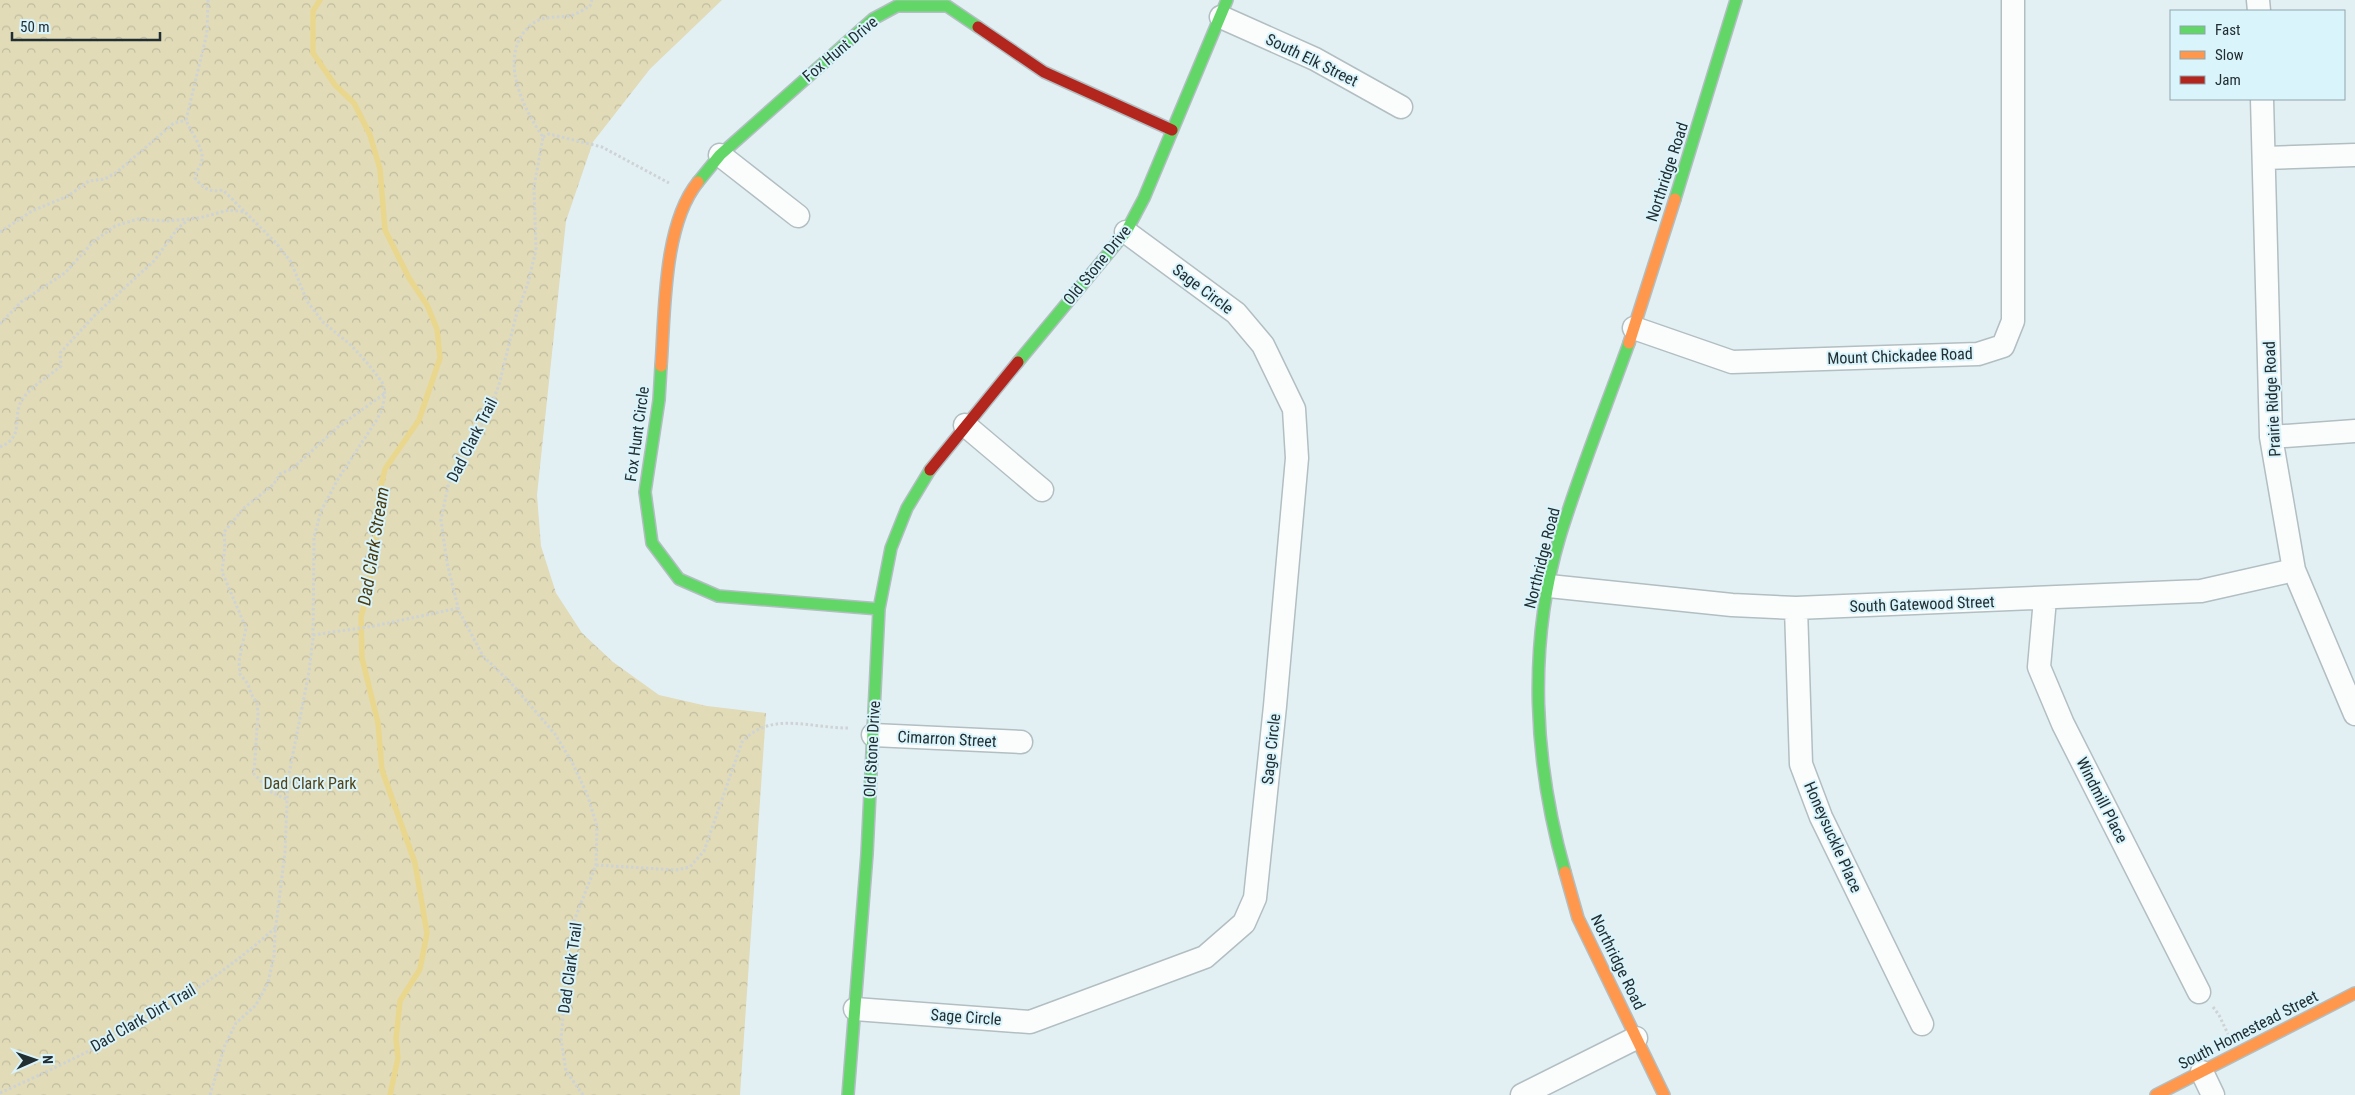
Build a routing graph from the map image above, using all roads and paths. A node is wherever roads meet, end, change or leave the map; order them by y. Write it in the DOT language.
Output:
graph roads {
  1 [pos="208,0"];
  2 [pos="592,0"];
  3 [pos="1736,0"];
  4 [pos="2013,0"];
  5 [pos="1224,8"];
  6 [pos="2262,100"];
  7 [pos="1401,107"];
  8 [pos="186,120"];
  9 [pos="1172,130"];
  10 [pos="543,137"];
  11 [pos="720,155"];
  12 [pos="2355,155"];
  13 [pos="2264,158"];
  14 [pos="687,196"];
  15 [pos="245,212"];
  16 [pos="798,216"];
  17 [pos="189,219"];
  18 [pos="0,232"];
  19 [pos="1126,232"];
  20 [pos="0,324"];
  21 [pos="1634,328"];
  22 [pos="385,394"];
  23 [pos="965,425"];
  24 [pos="2355,431"];
  25 [pos="2271,437"];
  26 [pos="0,447"];
  27 [pos="1042,490"];
  28 [pos="2294,570"];
  29 [pos="1549,586"];
  30 [pos="2045,599"];
  31 [pos="459,608"];
  32 [pos="1796,608"];
  33 [pos="879,610"];
  34 [pos="313,634"];
  35 [pos="2355,714"];
  36 [pos="873,731"];
  37 [pos="1021,742"];
  38 [pos="286,799"];
  39 [pos="596,865"];
  40 [pos="276,928"];
  41 [pos="2199,992"];
  42 [pos="2355,993"];
  43 [pos="855,1009"];
  44 [pos="1922,1024"];
  45 [pos="1636,1038"];
  46 [pos="2238,1054"];
  47 [pos="2202,1072"];
  48 [pos="0,1093"];
  49 [pos="210,1095"];
  50 [pos="583,1095"];
  51 [pos="848,1095"];
  52 [pos="1522,1095"];
  53 [pos="1664,1095"];
  54 [pos="2156,1095"];
  55 [pos="2213,1095"];
  1 -- 8 [label="path"];
  2 -- 10 [label="path"];
  3 -- 21 [label="street, Northridge Road"];
  4 -- 21 [label="street, Mount Chickadee Road"];
  5 -- 7 [label="street, South Elk Street"];
  5 -- 9 [label="street, Old Stone Drive"];
  6 -- 13 [label="street, Prairie Ridge Road"];
  8 -- 15 [label="path"];
  8 -- 18 [label="path"];
  9 -- 11 [label="street, Fox Hunt Drive"];
  9 -- 19 [label="street, Old Stone Drive"];
  10 -- 14 [label="path"];
  10 -- 31 [label="path, Dad Clark Trail"];
  11 -- 14 [label="street, Fox Hunt Circle"];
  11 -- 16 [label="street"];
  12 -- 13 [label="street"];
  13 -- 25 [label="street, Prairie Ridge Road"];
  14 -- 33 [label="street, Fox Hunt Circle"];
  15 -- 17 [label="path"];
  15 -- 22 [label="path"];
  17 -- 20 [label="path"];
  17 -- 26 [label="path"];
  19 -- 23 [label="street, Old Stone Drive"];
  19 -- 43 [label="street, Sage Circle"];
  21 -- 29 [label="street, Northridge Road"];
  22 -- 34 [label="path"];
  22 -- 38 [label="path"];
  23 -- 27 [label="street"];
  23 -- 33 [label="street, Old Stone Drive"];
  24 -- 25 [label="street"];
  25 -- 28 [label="street, Prairie Ridge Road"];
  28 -- 30 [label="street, South Gatewood Street"];
  28 -- 35 [label="street, Prairie Ridge Road"];
  29 -- 32 [label="street, South Gatewood Street"];
  29 -- 45 [label="street, Northridge Road"];
  30 -- 32 [label="street, South Gatewood Street"];
  30 -- 41 [label="street, Windmill Place"];
  31 -- 34 [label="path"];
  31 -- 39 [label="path, Dad Clark Trail"];
  32 -- 44 [label="street, Honeysuckle Place"];
  33 -- 36 [label="street, Old Stone Drive"];
  34 -- 38 [label="path"];
  36 -- 37 [label="street, Cimarron Street"];
  36 -- 39 [label="path"];
  36 -- 43 [label="street, Old Stone Drive"];
  38 -- 40 [label="path"];
  39 -- 50 [label="path, Dad Clark Trail"];
  40 -- 48 [label="path, Dad Clark Dirt Trail"];
  40 -- 49 [label="path"];
  41 -- 46 [label="path"];
  42 -- 46 [label="street, South Homestead Street"];
  43 -- 51 [label="street, Old Stone Drive"];
  45 -- 52 [label="street"];
  45 -- 53 [label="street, Northridge Road"];
  46 -- 47 [label="street, South Homestead Street"];
  47 -- 54 [label="street, South Homestead Street"];
  47 -- 55 [label="street"];
}
